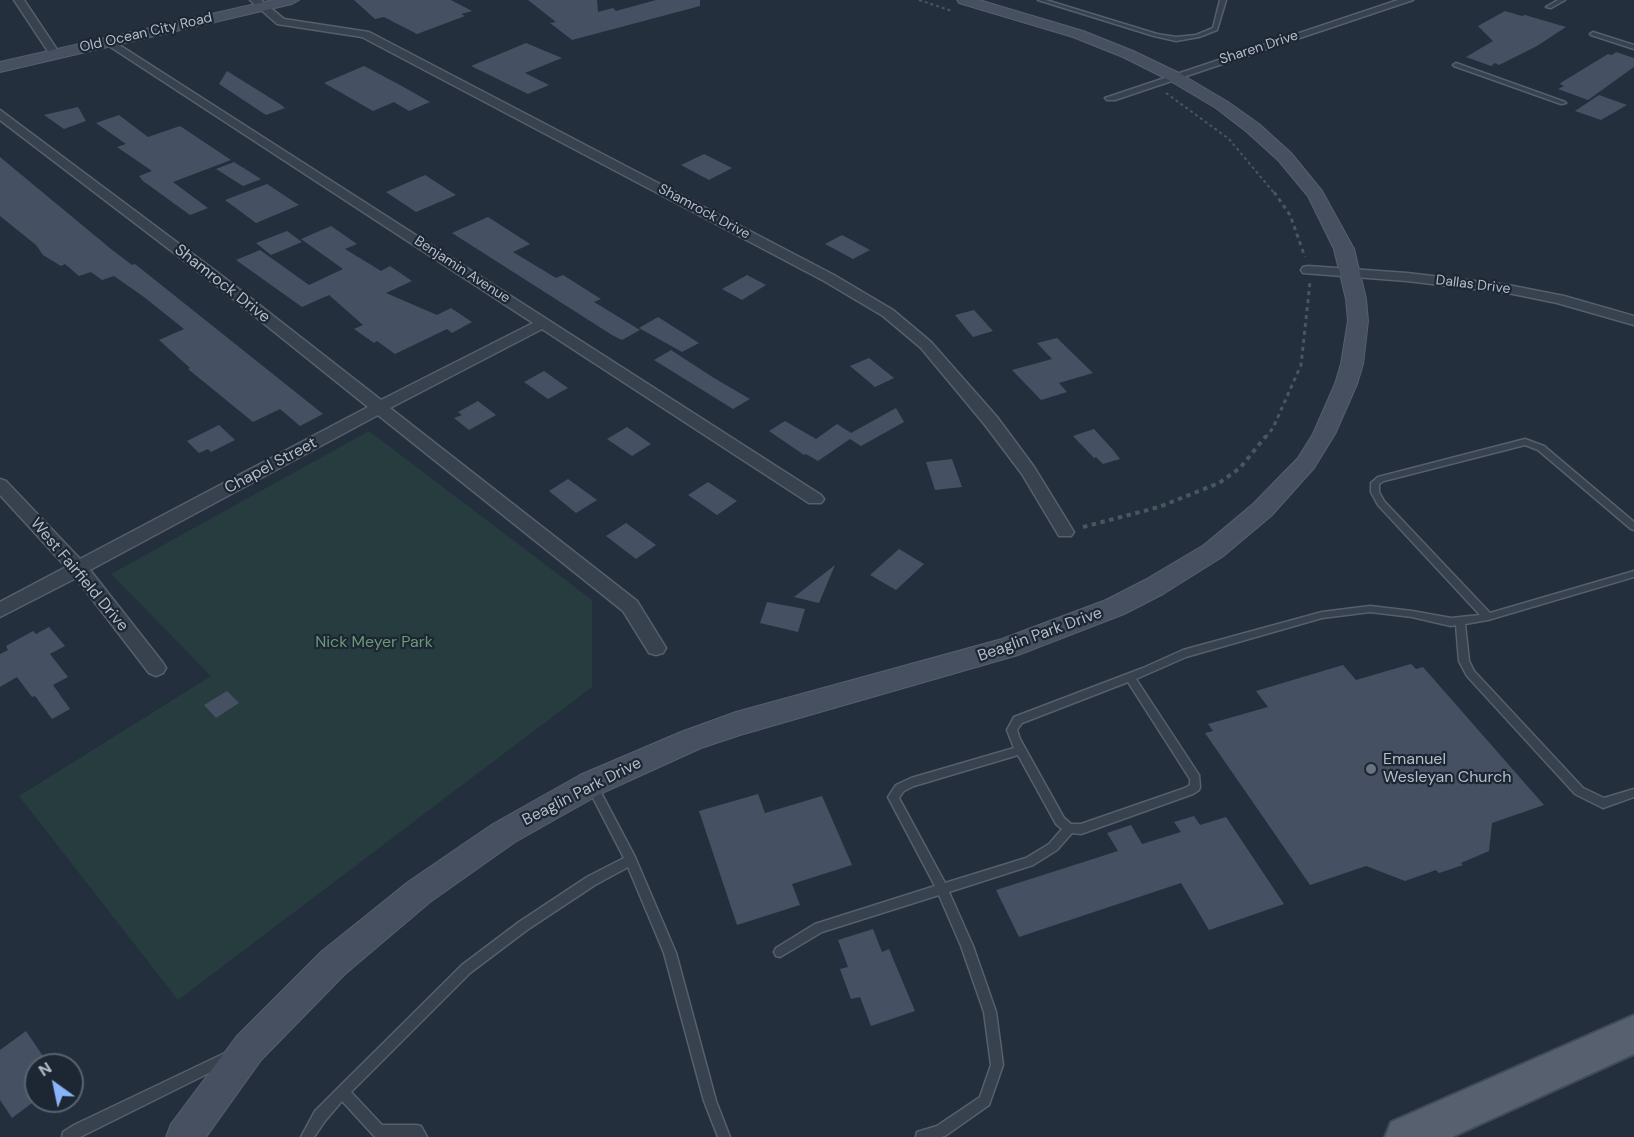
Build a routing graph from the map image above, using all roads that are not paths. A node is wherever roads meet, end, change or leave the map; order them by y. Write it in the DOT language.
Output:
graph roads {
  1 [pos="19,0"];
  2 [pos="292,0"];
  3 [pos="1041,0"];
  4 [pos="1223,0"];
  5 [pos="1404,0"];
  6 [pos="1562,0"];
  7 [pos="258,3"];
  8 [pos="960,6"];
  9 [pos="1549,7"];
  10 [pos="1593,34"];
  11 [pos="110,42"];
  12 [pos="1634,47"];
  13 [pos="56,54"];
  14 [pos="1456,65"];
  15 [pos="0,67"];
  16 [pos="1162,80"];
  17 [pos="1111,98"];
  18 [pos="1563,103"];
  19 [pos="0,114"];
  20 [pos="1308,270"];
  21 [pos="1351,272"];
  22 [pos="1634,321"];
  23 [pos="543,323"];
  24 [pos="378,408"];
  25 [pos="0,485"];
  26 [pos="815,499"];
  27 [pos="1634,527"];
  28 [pos="1065,532"];
  29 [pos="79,569"];
  30 [pos="1634,574"];
  31 [pos="0,610"];
  32 [pos="1488,617"];
  33 [pos="1460,621"];
  34 [pos="656,648"];
  35 [pos="156,668"];
  36 [pos="1130,677"];
  37 [pos="1020,750"];
  38 [pos="591,784"];
  39 [pos="1634,793"];
  40 [pos="1069,828"];
  41 [pos="631,860"];
  42 [pos="942,888"];
  43 [pos="780,952"];
  44 [pos="1634,1034"];
  45 [pos="249,1048"];
  46 [pos="342,1092"];
  47 [pos="382,1135"];
  48 [pos="69,1137"];
  49 [pos="183,1137"];
  50 [pos="307,1137"];
  51 [pos="421,1137"];
  52 [pos="724,1137"];
  53 [pos="922,1137"];
  54 [pos="1406,1137"];
  1 -- 13 [label="street"];
  2 -- 7 [label="main road, Old Ocean City Road"];
  3 -- 4 [label="lane"];
  5 -- 16 [label="street, Sharen Drive"];
  6 -- 9 [label="lane"];
  7 -- 11 [label="main road, Old Ocean City Road"];
  7 -- 28 [label="street, Shamrock Drive"];
  8 -- 16 [label="main road, Beaglin Park Drive"];
  10 -- 12 [label="lane"];
  11 -- 13 [label="main road, Old Ocean City Road"];
  11 -- 23 [label="street, Benjamin Avenue"];
  13 -- 15 [label="main road, Old Ocean City Road"];
  14 -- 18 [label="lane"];
  16 -- 17 [label="street, Sharen Drive"];
  16 -- 21 [label="main road, Beaglin Park Drive"];
  19 -- 24 [label="street, Shamrock Drive"];
  20 -- 21 [label="street, Dallas Drive"];
  21 -- 22 [label="street, Dallas Drive"];
  21 -- 38 [label="main road, Beaglin Park Drive"];
  23 -- 24 [label="street, Chapel Street"];
  23 -- 26 [label="street, Benjamin Avenue"];
  24 -- 29 [label="street, Chapel Street"];
  24 -- 34 [label="street, Shamrock Drive"];
  25 -- 29 [label="street, West Fairfield Drive"];
  27 -- 32 [label="lane"];
  29 -- 31 [label="street, Chapel Street"];
  29 -- 35 [label="street, West Fairfield Drive"];
  30 -- 32 [label="lane"];
  32 -- 33 [label="lane"];
  33 -- 36 [label="lane"];
  33 -- 39 [label="lane"];
  36 -- 37 [label="lane"];
  36 -- 40 [label="lane"];
  37 -- 40 [label="lane"];
  37 -- 42 [label="lane"];
  38 -- 41 [label="lane"];
  38 -- 45 [label="main road, Beaglin Park Drive"];
  40 -- 42 [label="lane"];
  41 -- 46 [label="lane"];
  41 -- 52 [label="lane"];
  42 -- 43 [label="lane"];
  42 -- 53 [label="lane"];
  44 -- 54 [label="main road"];
  45 -- 48 [label="lane"];
  45 -- 49 [label="main road, Beaglin Park Drive"];
  46 -- 47 [label="lane"];
  46 -- 50 [label="lane"];
  47 -- 51 [label="lane"];
}
